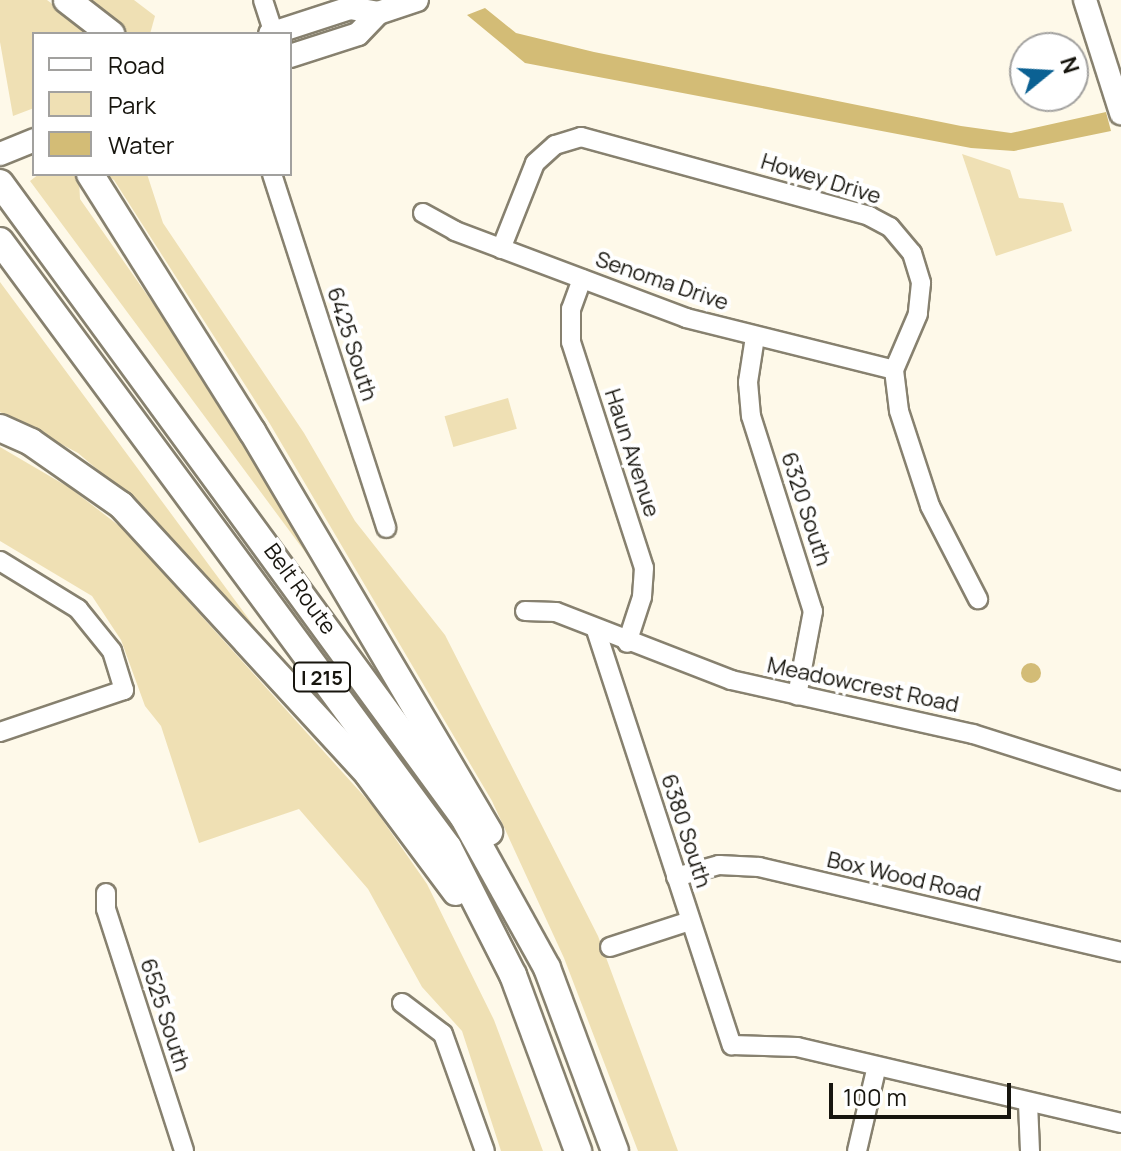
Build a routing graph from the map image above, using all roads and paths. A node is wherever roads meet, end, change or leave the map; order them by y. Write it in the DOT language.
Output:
graph roads {
  1 [pos="67,0"];
  2 [pos="263,0"];
  3 [pos="417,0"];
  4 [pos="1085,0"];
  5 [pos="378,13"];
  6 [pos="108,32"];
  7 [pos="271,32"];
  8 [pos="278,32"];
  9 [pos="292,55"];
  10 [pos="1119,99"];
  11 [pos="32,141"];
  12 [pos="0,154"];
  13 [pos="91,176"];
  14 [pos="273,176"];
  15 [pos="0,183"];
  16 [pos="423,213"];
  17 [pos="0,241"];
  18 [pos="501,249"];
  19 [pos="582,279"];
  20 [pos="755,337"];
  21 [pos="894,370"];
  22 [pos="0,428"];
  23 [pos="386,528"];
  24 [pos="0,561"];
  25 [pos="978,599"];
  26 [pos="525,611"];
  27 [pos="596,630"];
  28 [pos="627,643"];
  29 [pos="797,696"];
  30 [pos="0,732"];
  31 [pos="1121,781"];
  32 [pos="676,877"];
  33 [pos="106,893"];
  34 [pos="690,921"];
  35 [pos="610,947"];
  36 [pos="1121,952"];
  37 [pos="547,968"];
  38 [pos="513,975"];
  39 [pos="402,1003"];
  40 [pos="877,1066"];
  41 [pos="1028,1103"];
  42 [pos="1121,1123"];
  43 [pos="184,1151"];
  44 [pos="485,1151"];
  45 [pos="578,1151"];
  46 [pos="615,1151"];
  47 [pos="857,1151"];
  48 [pos="1030,1151"];
  1 -- 6 [label="highway"];
  2 -- 7 [label="street"];
  3 -- 5 [label="main road"];
  4 -- 10 [label="main road"];
  5 -- 8 [label="main road"];
  5 -- 9 [label="main road"];
  11 -- 12 [label="main road"];
  13 -- 37 [label="highway"];
  14 -- 23 [label="street, 6425 South"];
  15 -- 37 [label="highway, Belt Route / I 215"];
  16 -- 18 [label="street, Senoma Drive"];
  17 -- 38 [label="highway, Belt Route / I 215"];
  18 -- 19 [label="street, Senoma Drive"];
  18 -- 21 [label="street, Howey Drive"];
  19 -- 20 [label="street, Senoma Drive"];
  19 -- 28 [label="street, Haun Avenue"];
  20 -- 21 [label="street, Senoma Drive"];
  20 -- 29 [label="street, 6320 South"];
  21 -- 25 [label="street"];
  22 -- 38 [label="highway"];
  24 -- 30 [label="street"];
  26 -- 27 [label="street, Meadowcrest Road"];
  27 -- 28 [label="street, Meadowcrest Road"];
  27 -- 32 [label="street, 6380 South"];
  28 -- 29 [label="street, Meadowcrest Road"];
  29 -- 31 [label="street, Meadowcrest Road"];
  32 -- 34 [label="street, 6380 South"];
  32 -- 36 [label="street, Box Wood Road"];
  33 -- 43 [label="street, 6525 South"];
  34 -- 35 [label="street"];
  34 -- 40 [label="street, 6380 South"];
  37 -- 46 [label="highway, Belt Route / I 215"];
  38 -- 45 [label="highway, Belt Route / I 215"];
  39 -- 44 [label="street"];
  40 -- 41 [label="street"];
  40 -- 47 [label="street"];
  41 -- 42 [label="street"];
  41 -- 48 [label="street"];
}
